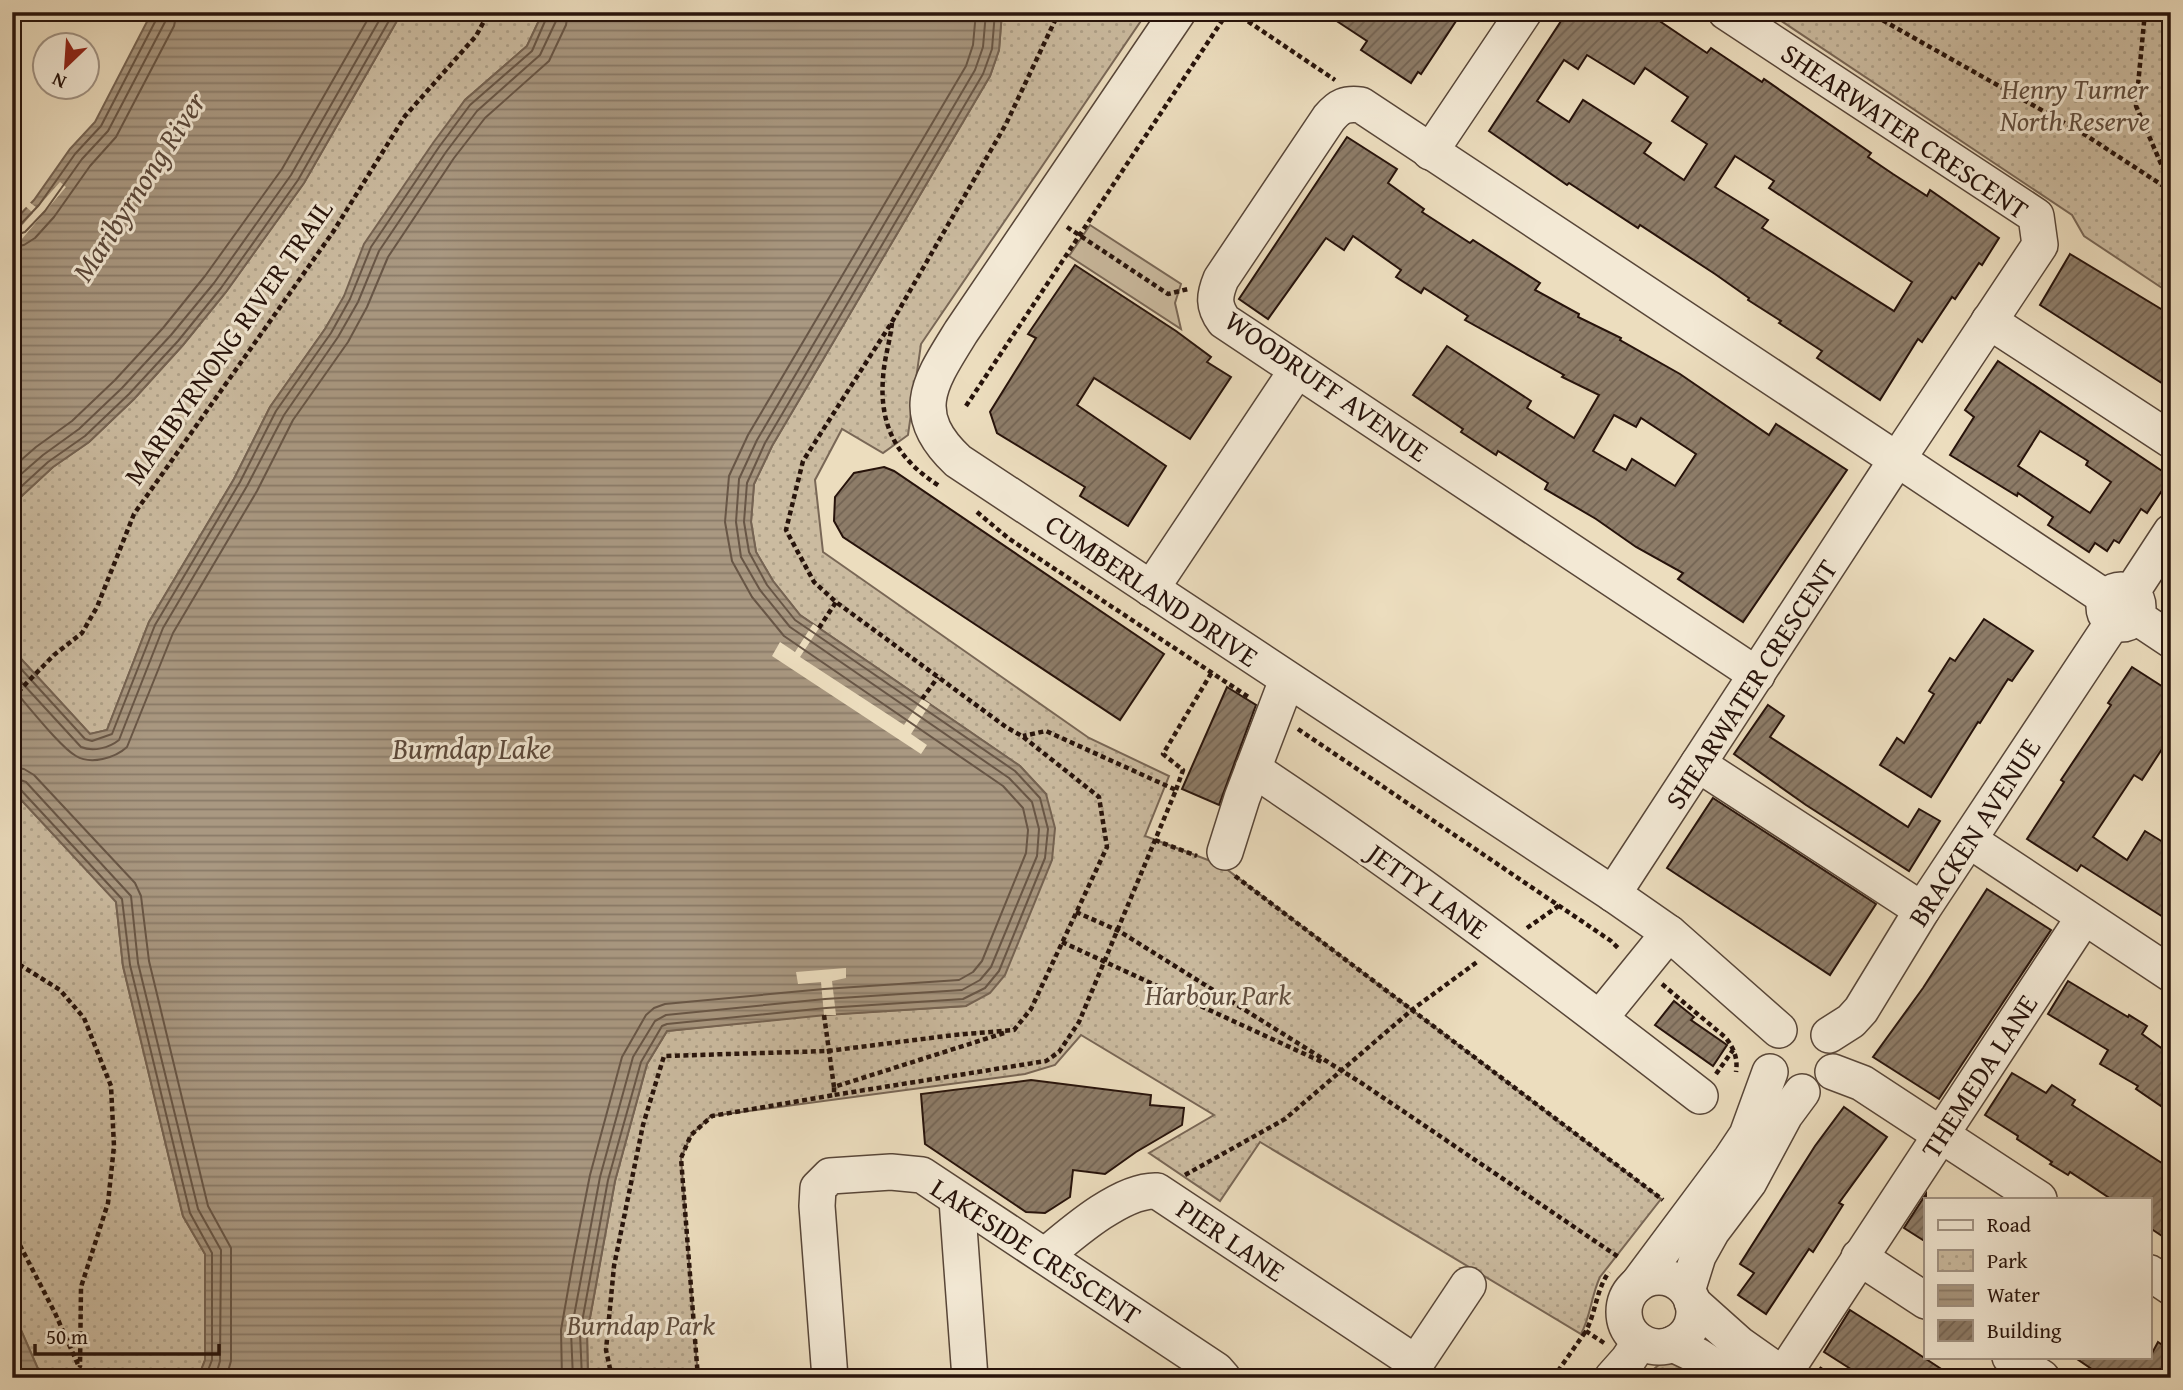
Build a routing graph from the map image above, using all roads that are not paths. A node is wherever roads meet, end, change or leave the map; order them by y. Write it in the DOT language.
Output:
graph roads {
  1 [pos="1178,12"];
  2 [pos="1524,12"];
  3 [pos="1726,12"];
  4 [pos="1430,152"];
  5 [pos="1989,321"];
  6 [pos="1297,370"];
  7 [pos="2171,440"];
  8 [pos="1897,459"];
  9 [pos="2171,532"];
  10 [pos="1151,589"];
  11 [pos="2121,607"];
  12 [pos="2171,640"];
  13 [pos="1757,675"];
  14 [pos="1287,680"];
  15 [pos="1698,764"];
  16 [pos="1253,769"];
  17 [pos="1969,839"];
  18 [pos="1218,861"];
  19 [pos="1613,894"];
  20 [pos="1922,910"];
  21 [pos="2084,917"];
  22 [pos="1669,933"];
  23 [pos="2171,974"];
  24 [pos="1600,1018"];
  25 [pos="1779,1030"];
  26 [pos="1829,1035"];
  27 [pos="1770,1072"];
  28 [pos="1833,1072"];
  29 [pos="1802,1092"];
  30 [pos="1700,1096"];
  31 [pos="1940,1134"];
  32 [pos="2037,1198"];
  33 [pos="957,1200"];
  34 [pos="1045,1256"];
  35 [pos="1859,1257"];
  36 [pos="1628,1271"];
  37 [pos="2152,1274"];
  38 [pos="1468,1285"];
  39 [pos="2171,1287"];
  40 [pos="1689,1296"];
  41 [pos="1924,1300"];
  42 [pos="1657,1343"];
  43 [pos="2012,1358"];
  44 [pos="1412,1371"];
  45 [pos="972,1376"];
  46 [pos="1785,1376"];
  47 [pos="830,1378"];
  48 [pos="1223,1378"];
  49 [pos="1612,1378"];
  50 [pos="1732,1378"];
  51 [pos="2042,1378"];
  1 -- 10 [label="street, CUMBERLAND DRIVE"];
  2 -- 4 [label="street"];
  3 -- 5 [label="street, SHEARWATER CRESCENT"];
  4 -- 6 [label="street, WOODRUFF AVENUE"];
  4 -- 8 [label="street"];
  5 -- 7 [label="street"];
  5 -- 8 [label="street, SHEARWATER CRESCENT"];
  6 -- 10 [label="street"];
  6 -- 13 [label="street, WOODRUFF AVENUE"];
  8 -- 11 [label="street"];
  8 -- 13 [label="street, SHEARWATER CRESCENT"];
  9 -- 11 [label="street, BRACKEN AVENUE"];
  10 -- 14 [label="street, CUMBERLAND DRIVE"];
  11 -- 12 [label="street"];
  11 -- 17 [label="street, BRACKEN AVENUE"];
  13 -- 15 [label="street, SHEARWATER CRESCENT"];
  14 -- 16 [label="street"];
  14 -- 19 [label="street, CUMBERLAND DRIVE"];
  15 -- 19 [label="street, SHEARWATER CRESCENT"];
  15 -- 20 [label="street"];
  16 -- 18 [label="street"];
  16 -- 24 [label="street, JETTY LANE"];
  17 -- 20 [label="street, BRACKEN AVENUE"];
  17 -- 21 [label="street"];
  19 -- 22 [label="street, CUMBERLAND DRIVE"];
  20 -- 26 [label="street, BRACKEN AVENUE"];
  21 -- 23 [label="street"];
  21 -- 31 [label="street, THEMEDA LANE"];
  22 -- 24 [label="street"];
  22 -- 25 [label="street, CUMBERLAND DRIVE"];
  24 -- 30 [label="street, JETTY LANE"];
  25 -- 26 [label="street"];
  25 -- 27 [label="street"];
  26 -- 28 [label="street"];
  27 -- 29 [label="street"];
  27 -- 36 [label="street"];
  28 -- 29 [label="street"];
  28 -- 31 [label="street"];
  29 -- 40 [label="street"];
  31 -- 32 [label="street"];
  31 -- 35 [label="street, THEMEDA LANE"];
  33 -- 34 [label="street, LAKESIDE CRESCENT"];
  33 -- 45 [label="street"];
  33 -- 47 [label="street, LAKESIDE CRESCENT"];
  34 -- 44 [label="street, PIER LANE"];
  34 -- 48 [label="street, LAKESIDE CRESCENT"];
  35 -- 41 [label="street"];
  35 -- 46 [label="street, THEMEDA LANE"];
  36 -- 40 [label="street"];
  36 -- 42 [label="street"];
  37 -- 39 [label="street"];
  38 -- 44 [label="street, PIER LANE"];
  40 -- 42 [label="street"];
  40 -- 46 [label="street"];
  42 -- 49 [label="street"];
  42 -- 50 [label="street"];
  43 -- 51 [label="street"];
}
